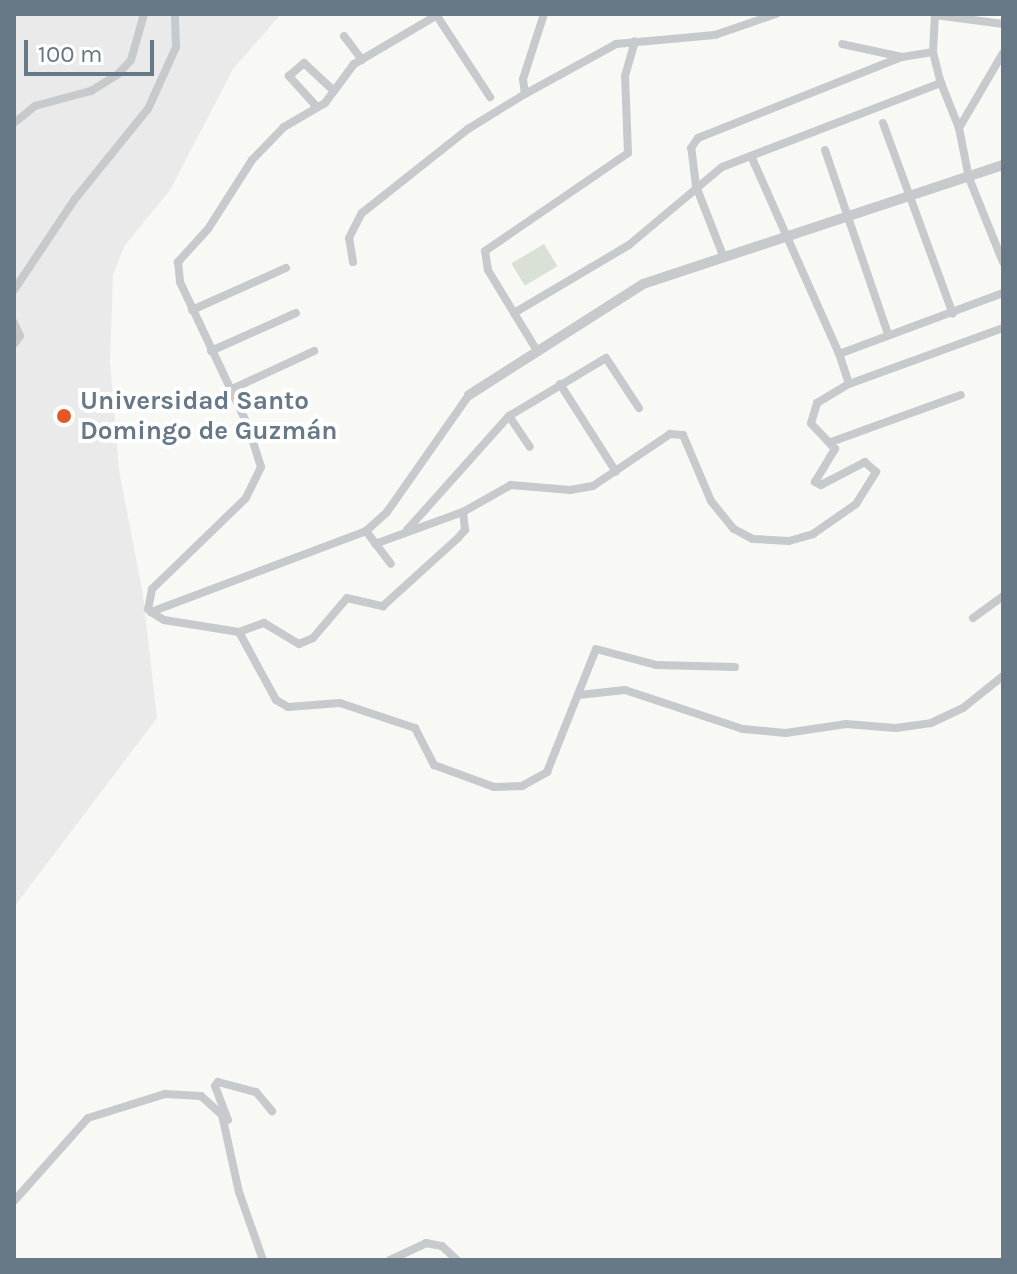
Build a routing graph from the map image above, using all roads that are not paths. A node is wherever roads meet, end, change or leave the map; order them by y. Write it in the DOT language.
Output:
graph roads {
  1 [pos="144,14"];
  2 [pos="175,14"];
  3 [pos="544,14"];
  4 [pos="776,14"];
  5 [pos="438,15"];
  6 [pos="935,15"];
  7 [pos="1003,24"];
  8 [pos="344,36"];
  9 [pos="635,41"];
  10 [pos="842,44"];
  11 [pos="933,52"];
  12 [pos="1003,53"];
  13 [pos="902,57"];
  14 [pos="362,60"];
  15 [pos="941,83"];
  16 [pos="334,91"];
  17 [pos="525,94"];
  18 [pos="490,97"];
  19 [pos="317,107"];
  20 [pos="14,123"];
  21 [pos="883,123"];
  22 [pos="959,128"];
  23 [pos="825,150"];
  24 [pos="751,156"];
  25 [pos="1003,165"];
  26 [pos="969,178"];
  27 [pos="696,186"];
  28 [pos="911,198"];
  29 [pos="850,219"];
  30 [pos="788,237"];
  31 [pos="724,258"];
  32 [pos="353,262"];
  33 [pos="1003,262"];
  34 [pos="286,268"];
  35 [pos="14,290"];
  36 [pos="1003,293"];
  37 [pos="192,310"];
  38 [pos="296,313"];
  39 [pos="514,313"];
  40 [pos="953,314"];
  41 [pos="14,323"];
  42 [pos="1003,328"];
  43 [pos="888,334"];
  44 [pos="14,344"];
  45 [pos="536,349"];
  46 [pos="211,351"];
  47 [pos="314,351"];
  48 [pos="839,354"];
  49 [pos="560,384"];
  50 [pos="849,384"];
  51 [pos="230,390"];
  52 [pos="469,395"];
  53 [pos="961,395"];
  54 [pos="639,408"];
  55 [pos="509,416"];
  56 [pos="831,442"];
  57 [pos="530,447"];
  58 [pos="616,472"];
  59 [pos="463,512"];
  60 [pos="366,531"];
  61 [pos="402,534"];
  62 [pos="375,544"];
  63 [pos="391,564"];
  64 [pos="1003,596"];
  65 [pos="151,612"];
  66 [pos="973,618"];
  67 [pos="239,632"];
  68 [pos="735,667"];
  69 [pos="1003,676"];
  70 [pos="579,695"];
  71 [pos="272,1111"];
  72 [pos="230,1141"];
  73 [pos="14,1201"];
  74 [pos="263,1260"];
  75 [pos="390,1260"];
  76 [pos="457,1260"];
  1 -- 20 [label="street"];
  2 -- 35 [label="street"];
  3 -- 17 [label="street"];
  4 -- 9 [label="street"];
  5 -- 14 [label="street"];
  5 -- 18 [label="street"];
  6 -- 7 [label="street"];
  6 -- 11 [label="street"];
  8 -- 14 [label="street"];
  9 -- 17 [label="street"];
  9 -- 39 [label="street"];
  10 -- 13 [label="street"];
  11 -- 13 [label="street"];
  11 -- 15 [label="street"];
  12 -- 22 [label="street"];
  13 -- 27 [label="street"];
  14 -- 16 [label="street"];
  15 -- 22 [label="street"];
  15 -- 24 [label="street"];
  16 -- 19 [label="street"];
  16 -- 19 [label="street"];
  17 -- 32 [label="street"];
  19 -- 37 [label="street"];
  21 -- 28 [label="street"];
  22 -- 26 [label="street"];
  23 -- 29 [label="street"];
  24 -- 27 [label="street"];
  24 -- 30 [label="street"];
  25 -- 26 [label="street"];
  26 -- 28 [label="street"];
  26 -- 33 [label="street"];
  27 -- 31 [label="street"];
  27 -- 39 [label="street"];
  28 -- 29 [label="street"];
  28 -- 40 [label="street"];
  29 -- 30 [label="street"];
  29 -- 43 [label="street"];
  30 -- 31 [label="street"];
  30 -- 48 [label="street"];
  31 -- 45 [label="street"];
  34 -- 37 [label="street"];
  36 -- 40 [label="street"];
  37 -- 46 [label="street"];
  38 -- 46 [label="street"];
  39 -- 45 [label="street"];
  40 -- 43 [label="street"];
  41 -- 44 [label="street"];
  42 -- 50 [label="street"];
  43 -- 48 [label="street"];
  45 -- 52 [label="street"];
  46 -- 51 [label="street"];
  47 -- 51 [label="street"];
  48 -- 50 [label="street"];
  49 -- 54 [label="street"];
  49 -- 55 [label="street"];
  49 -- 58 [label="street"];
  50 -- 56 [label="street"];
  51 -- 65 [label="street"];
  52 -- 60 [label="street"];
  53 -- 56 [label="street"];
  55 -- 57 [label="street"];
  55 -- 61 [label="street"];
  56 -- 58 [label="street"];
  58 -- 59 [label="street"];
  59 -- 61 [label="street"];
  59 -- 67 [label="street"];
  60 -- 62 [label="street"];
  60 -- 65 [label="street"];
  61 -- 62 [label="street"];
  62 -- 63 [label="street"];
  64 -- 66 [label="street"];
  65 -- 67 [label="street"];
  67 -- 70 [label="street"];
  68 -- 70 [label="street"];
  69 -- 70 [label="street"];
  71 -- 72 [label="street"];
  72 -- 73 [label="street"];
  72 -- 74 [label="street"];
  75 -- 76 [label="street"];
}
